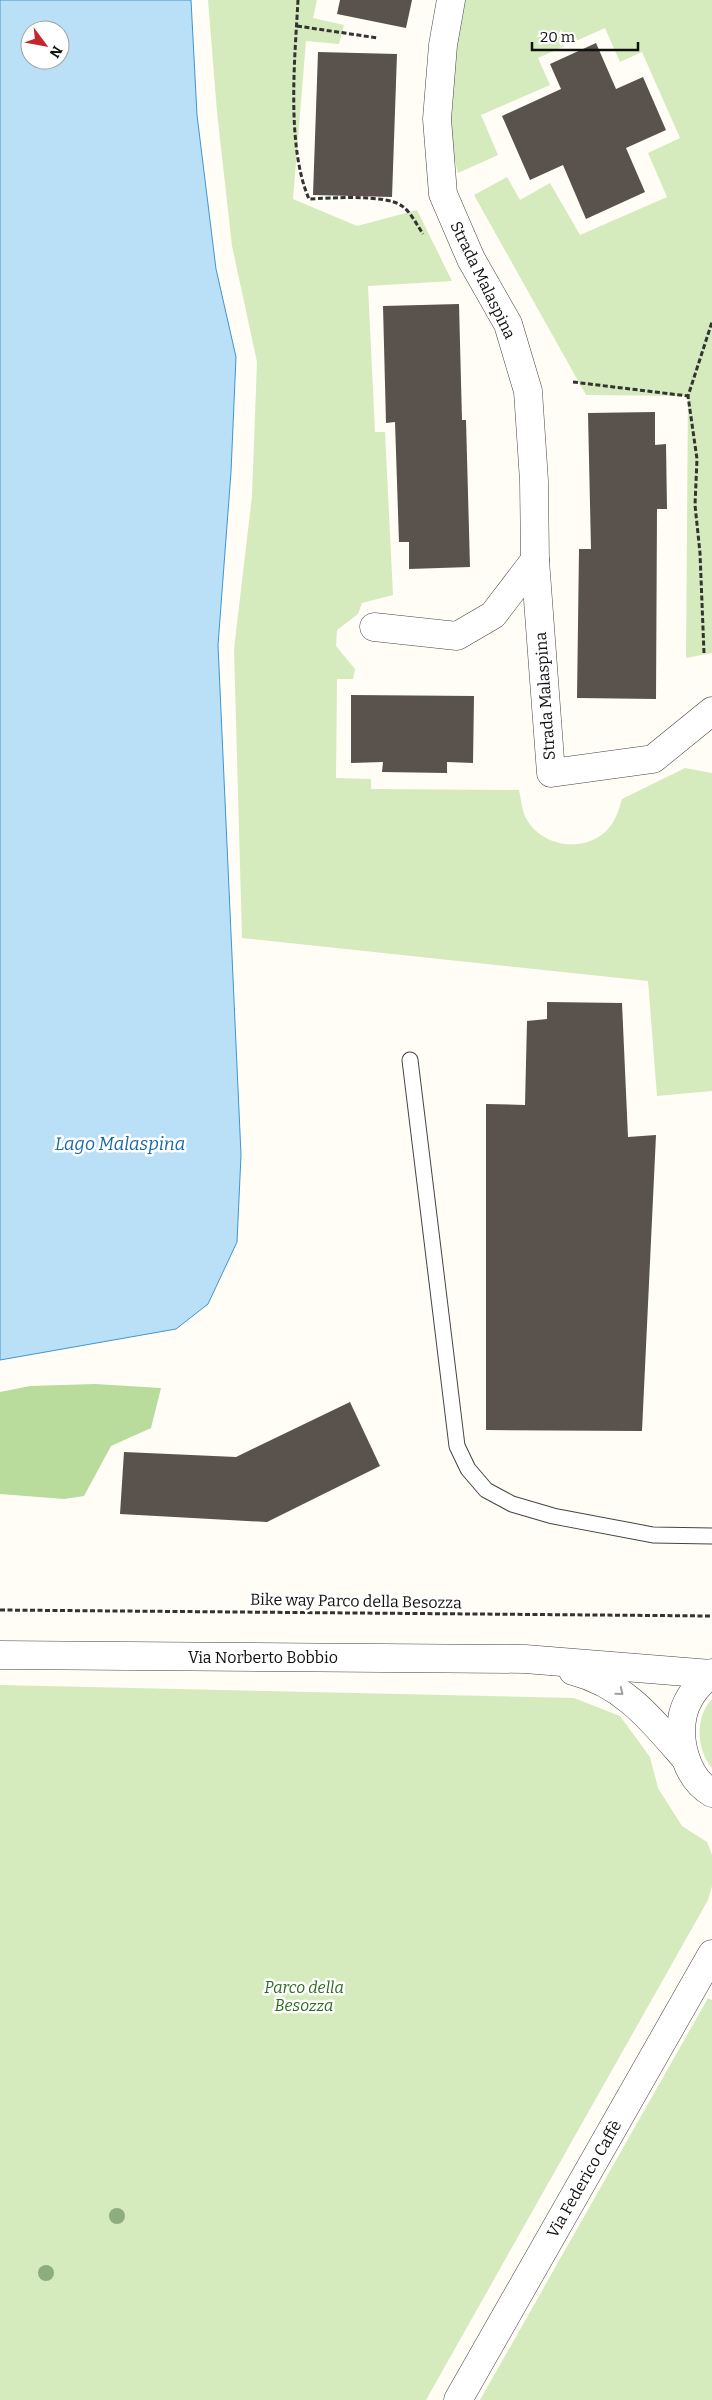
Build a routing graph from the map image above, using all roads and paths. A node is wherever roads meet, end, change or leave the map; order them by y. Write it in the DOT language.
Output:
graph roads {
  1 [pos="298,0"];
  2 [pos="450,0"];
  3 [pos="297,26"];
  4 [pos="378,38"];
  5 [pos="426,240"];
  6 [pos="712,322"];
  7 [pos="572,382"];
  8 [pos="688,396"];
  9 [pos="535,560"];
  10 [pos="374,627"];
  11 [pos="704,653"];
  12 [pos="712,711"];
  13 [pos="410,1060"];
  14 [pos="712,1536"];
  15 [pos="0,1610"];
  16 [pos="712,1616"];
  17 [pos="0,1655"];
  18 [pos="525,1659"];
  19 [pos="711,1674"];
  20 [pos="685,1758"];
  21 [pos="710,1795"];
  22 [pos="711,1954"];
  23 [pos="458,2400"];
  1 -- 3 [label="path"];
  2 -- 9 [label="street, Strada Malaspina"];
  3 -- 4 [label="path"];
  3 -- 5 [label="path"];
  6 -- 8 [label="path"];
  7 -- 8 [label="path"];
  8 -- 11 [label="path"];
  9 -- 10 [label="street"];
  9 -- 12 [label="street, Strada Malaspina"];
  13 -- 14 [label="lane"];
  15 -- 16 [label="path, Bike way Parco della Besozza"];
  17 -- 18 [label="street, Via Norberto Bobbio"];
  18 -- 19 [label="street, Via Norberto Bobbio"];
  18 -- 20 [label="street, Via Norberto Bobbio, one-way"];
  19 -- 20 [label="street, Via Norberto Bobbio"];
  20 -- 21 [label="street, Via Norberto Bobbio"];
  22 -- 23 [label="street, Via Federico Caffè"];
}
